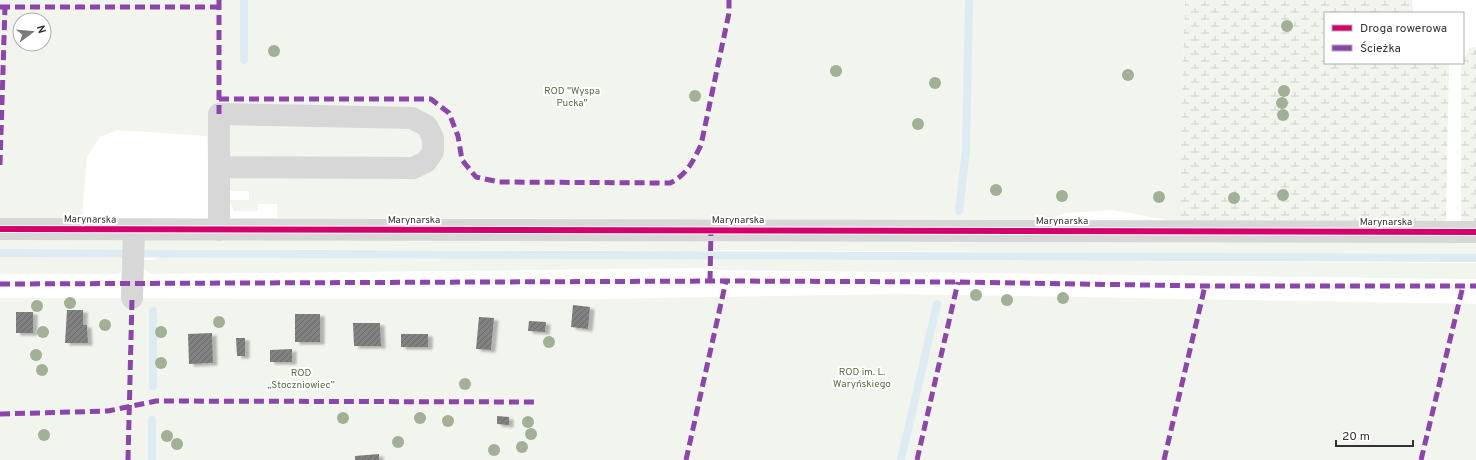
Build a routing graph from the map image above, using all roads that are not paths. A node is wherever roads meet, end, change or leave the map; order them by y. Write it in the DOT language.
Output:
graph roads {
  1 [pos="220,167"];
  2 [pos="0,229"];
  3 [pos="219,230"];
  4 [pos="1476,232"];
  5 [pos="134,236"];
  6 [pos="132,298"];
  1 -- 1 [label="street"];
  1 -- 3 [label="street"];
  2 -- 5 [label="street, Marynarska"];
  3 -- 4 [label="street, Marynarska"];
  3 -- 5 [label="street, Marynarska"];
  5 -- 6 [label="street"];
}
